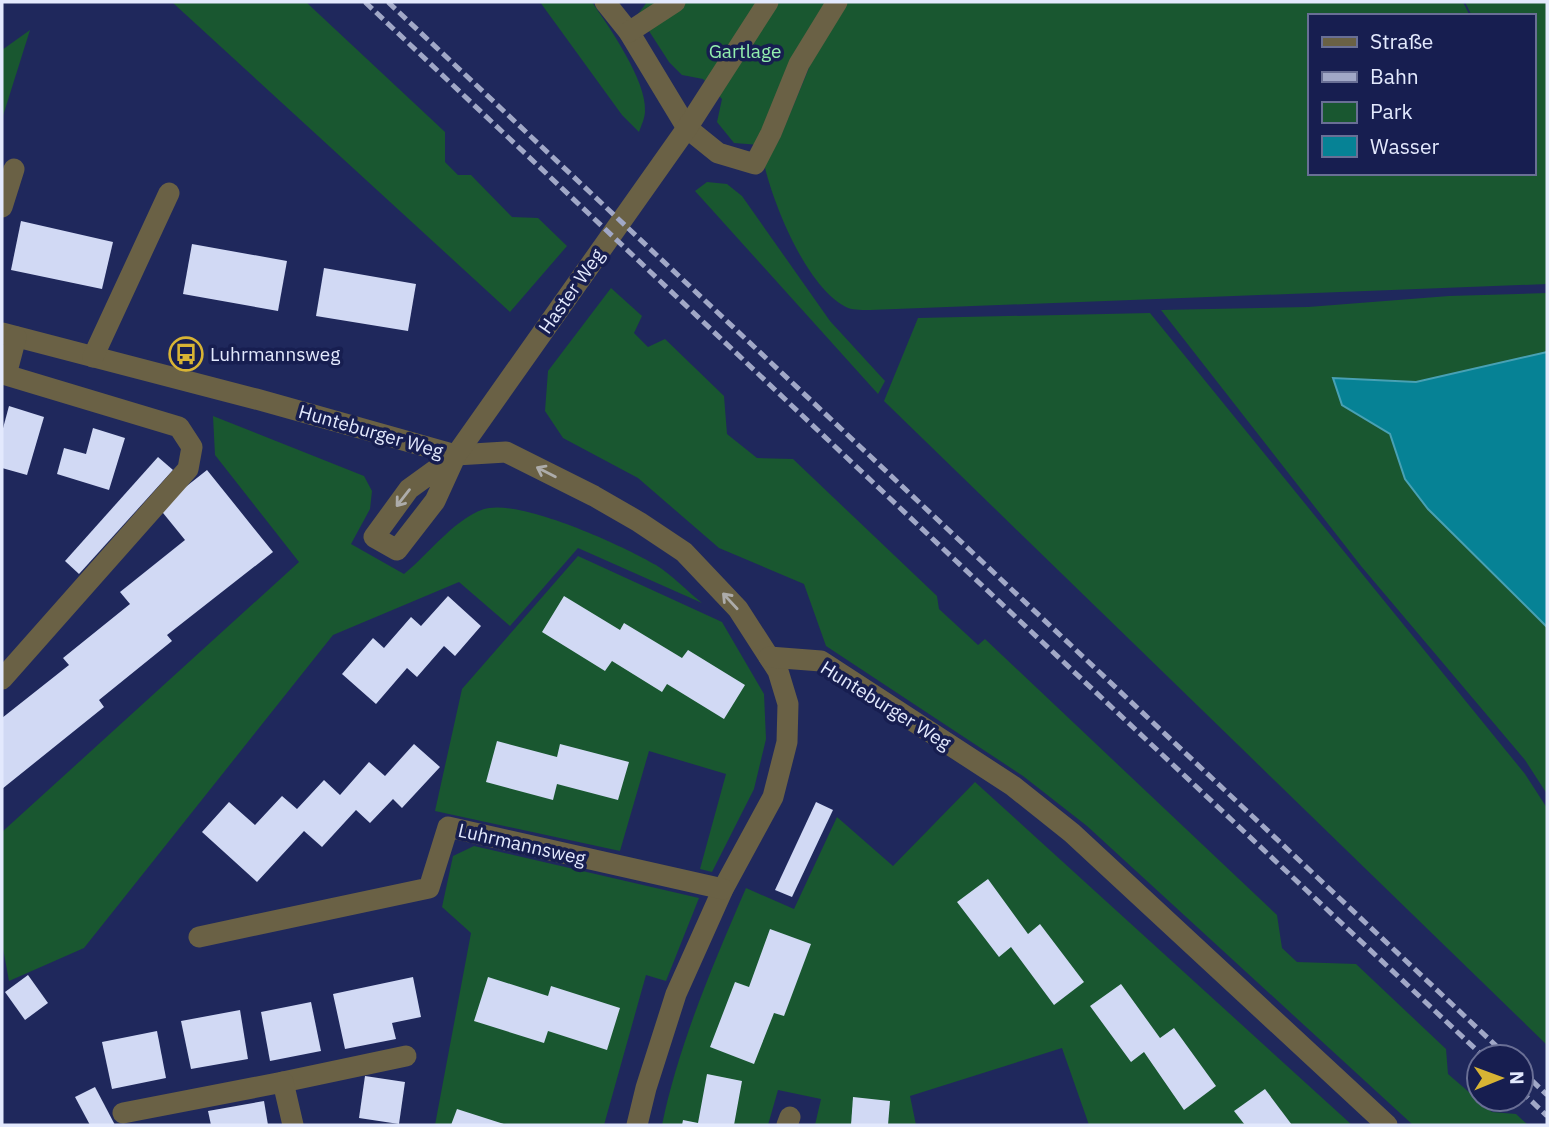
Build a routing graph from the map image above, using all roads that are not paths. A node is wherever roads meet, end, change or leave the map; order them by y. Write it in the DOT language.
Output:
graph roads {
  1 [pos="605,2"];
  2 [pos="675,2"];
  3 [pos="768,2"];
  4 [pos="837,2"];
  5 [pos="629,32"];
  6 [pos="687,128"];
  7 [pos="14,169"];
  8 [pos="169,193"];
  9 [pos="2,207"];
  10 [pos="9,335"];
  11 [pos="93,356"];
  12 [pos="456,455"];
  13 [pos="769,657"];
  14 [pos="2,680"];
  15 [pos="723,889"];
  16 [pos="199,937"];
  17 [pos="406,1056"];
  18 [pos="283,1082"];
  19 [pos="123,1113"];
  20 [pos="293,1125"];
  21 [pos="637,1125"];
  22 [pos="1387,1125"];
  1 -- 5 [label="street"];
  2 -- 5 [label="street"];
  3 -- 6 [label="street, Haster Weg"];
  4 -- 6 [label="street"];
  5 -- 6 [label="street"];
  6 -- 12 [label="street, Haster Weg"];
  7 -- 9 [label="street"];
  8 -- 11 [label="street"];
  10 -- 11 [label="street, Hunteburger Weg"];
  10 -- 14 [label="street"];
  11 -- 12 [label="street, Hunteburger Weg"];
  13 -- 12 [label="street, Hunteburger Weg, one-way"];
  13 -- 15 [label="street"];
  13 -- 22 [label="street, Hunteburger Weg"];
  15 -- 16 [label="street, Luhrmannsweg"];
  15 -- 21 [label="street"];
  17 -- 18 [label="street"];
  18 -- 19 [label="street"];
  18 -- 20 [label="street"];
}
